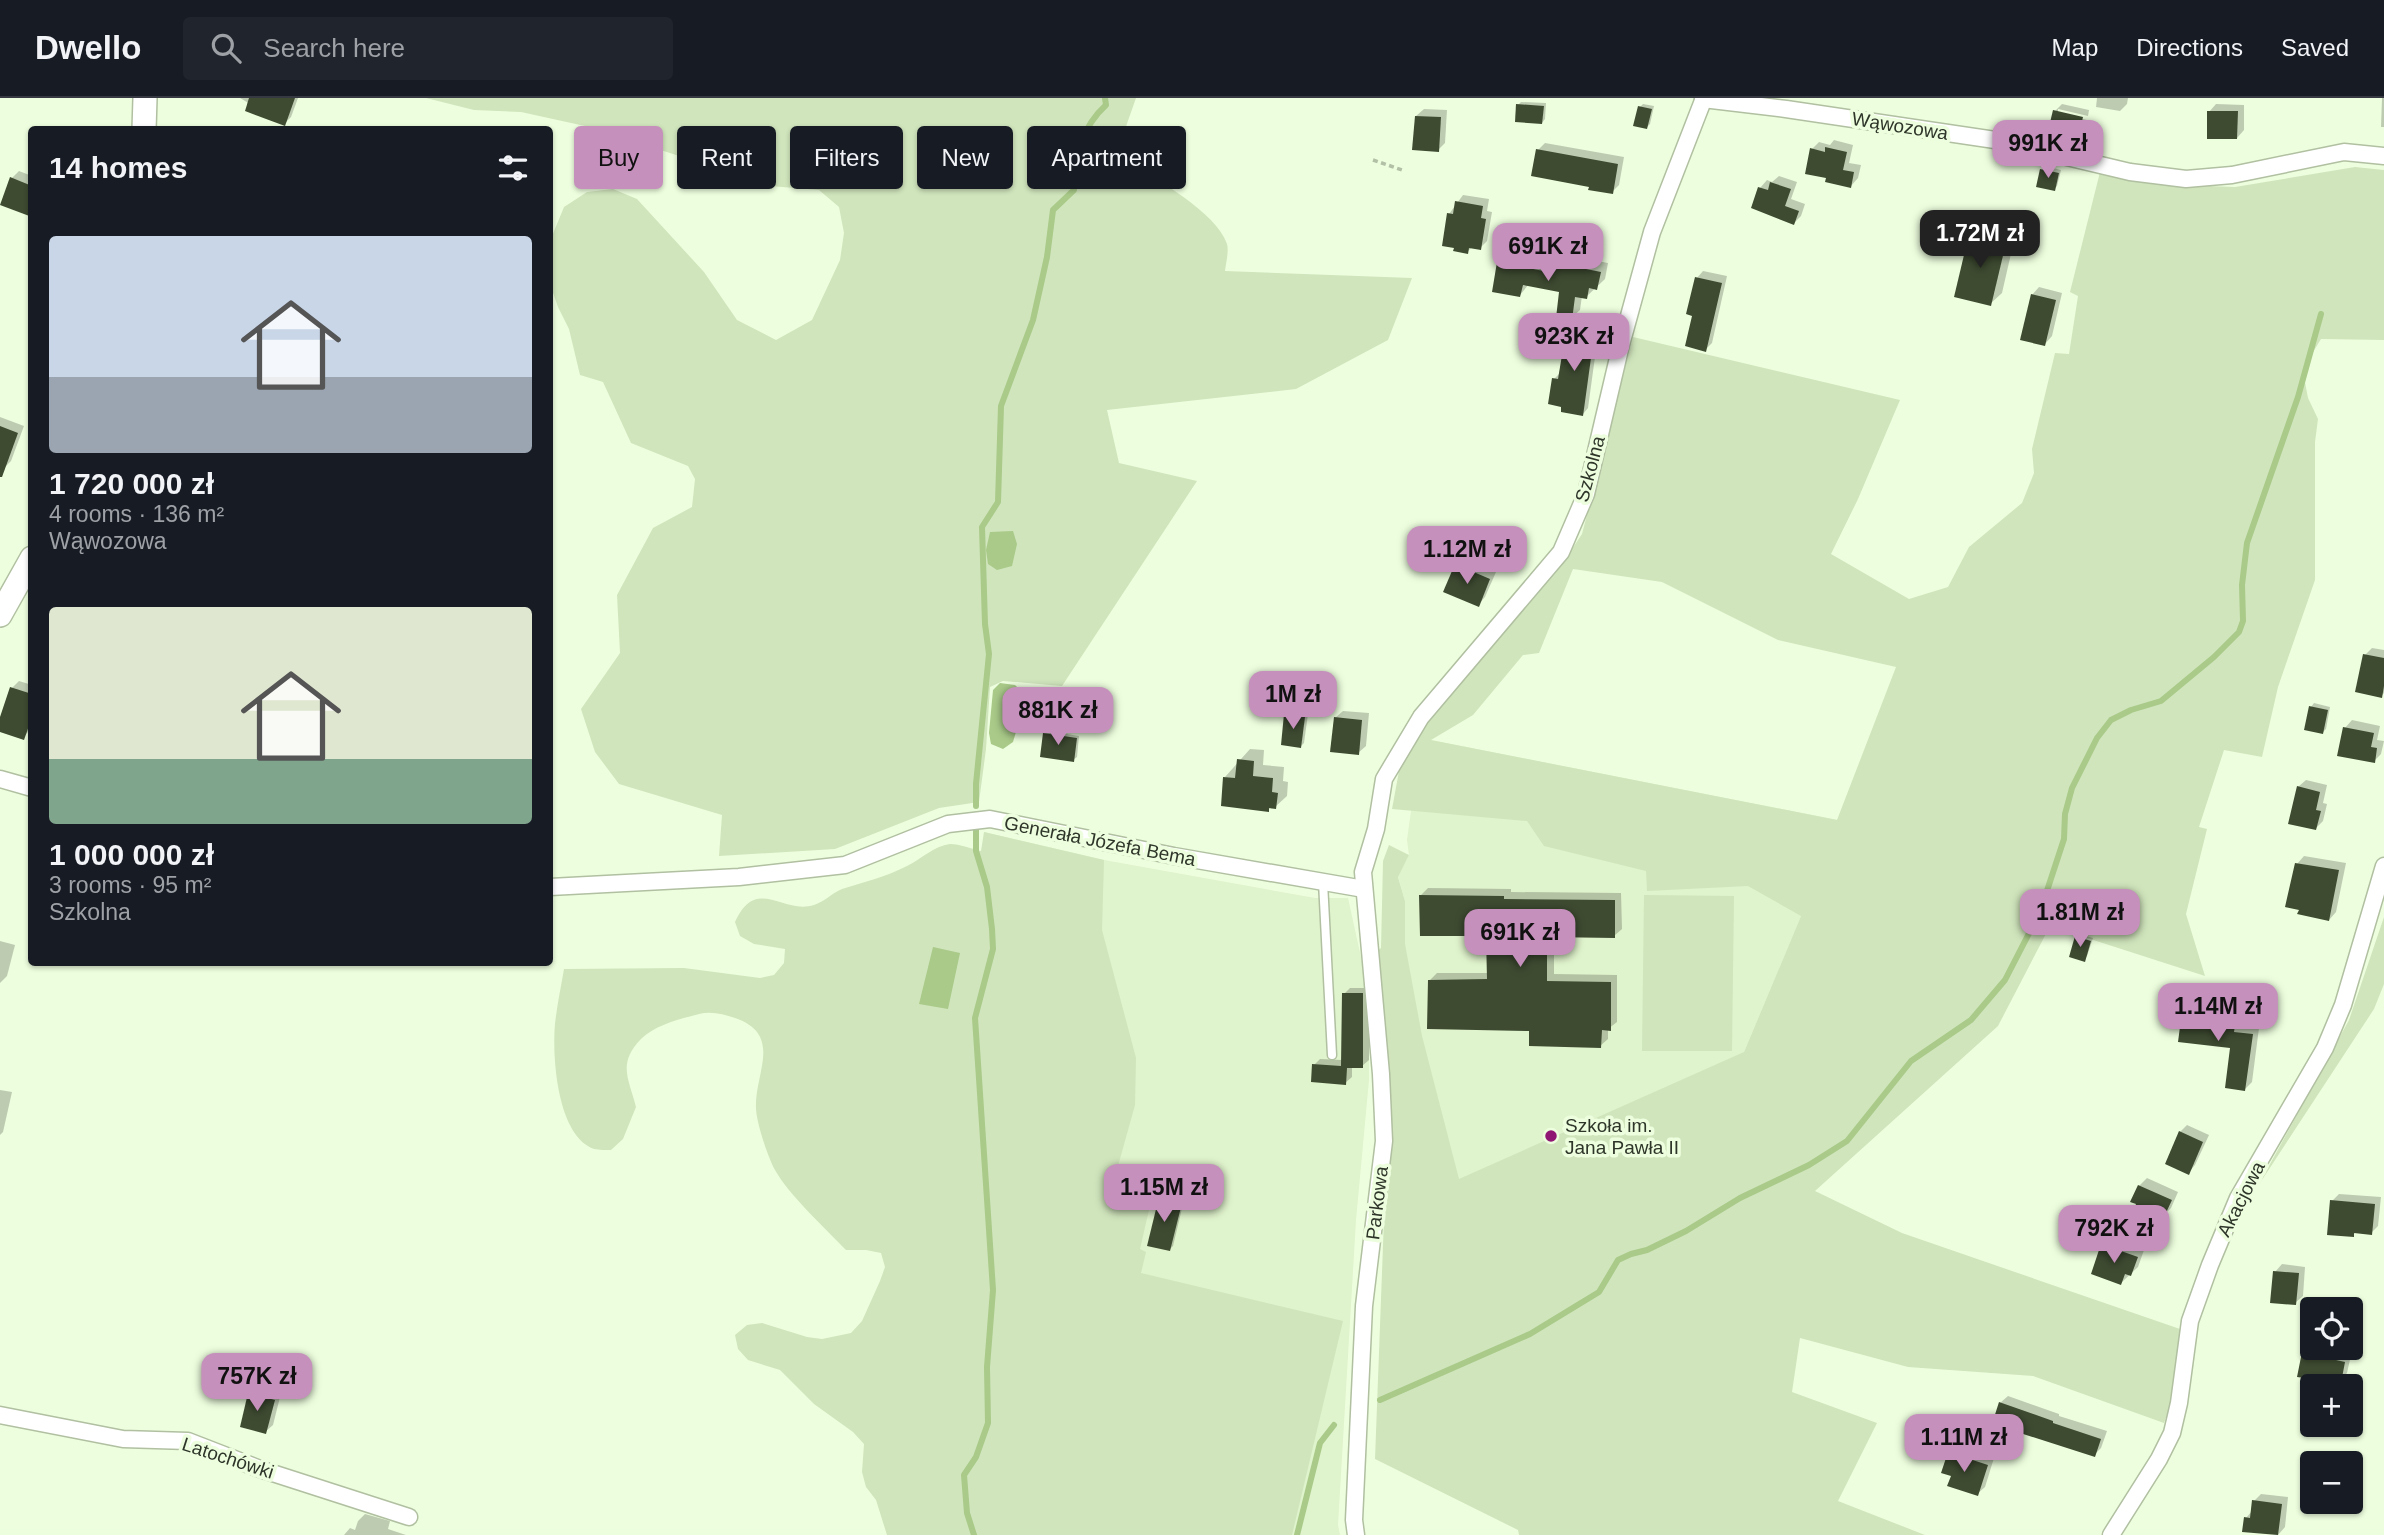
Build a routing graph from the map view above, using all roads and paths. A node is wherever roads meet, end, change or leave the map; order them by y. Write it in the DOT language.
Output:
graph roads {
  1 [pos="145,98"];
  2 [pos="1704,99"];
  3 [pos="144,126"];
  4 [pos="2384,156"];
  5 [pos="1373,160"];
  6 [pos="1405,171"];
  7 [pos="28,565"];
  8 [pos="0,615"];
  9 [pos="0,779"];
  10 [pos="28,787"];
  11 [pos="2384,866"];
  12 [pos="1363,872"];
  13 [pos="1323,882"];
  14 [pos="553,887"];
  15 [pos="1364,889"];
  16 [pos="1332,1055"];
  17 [pos="0,1415"];
  18 [pos="409,1517"];
  19 [pos="1356,1535"];
  20 [pos="2111,1535"];
  1 -- 3 [label="street"];
  2 -- 4 [label="street, Wąwozowa"];
  2 -- 12 [label="street, Szkolna"];
  5 -- 6 [label="path"];
  7 -- 8 [label="street"];
  9 -- 10 [label="street"];
  11 -- 20 [label="street, Akacjowa"];
  12 -- 15 [label="street, Parkowa"];
  13 -- 14 [label="street, Generała Józefa Bema"];
  13 -- 15 [label="street, Generała Józefa Bema"];
  13 -- 16 [label="lane"];
  15 -- 19 [label="street, Parkowa"];
  17 -- 18 [label="street, Latochówki"];
}
